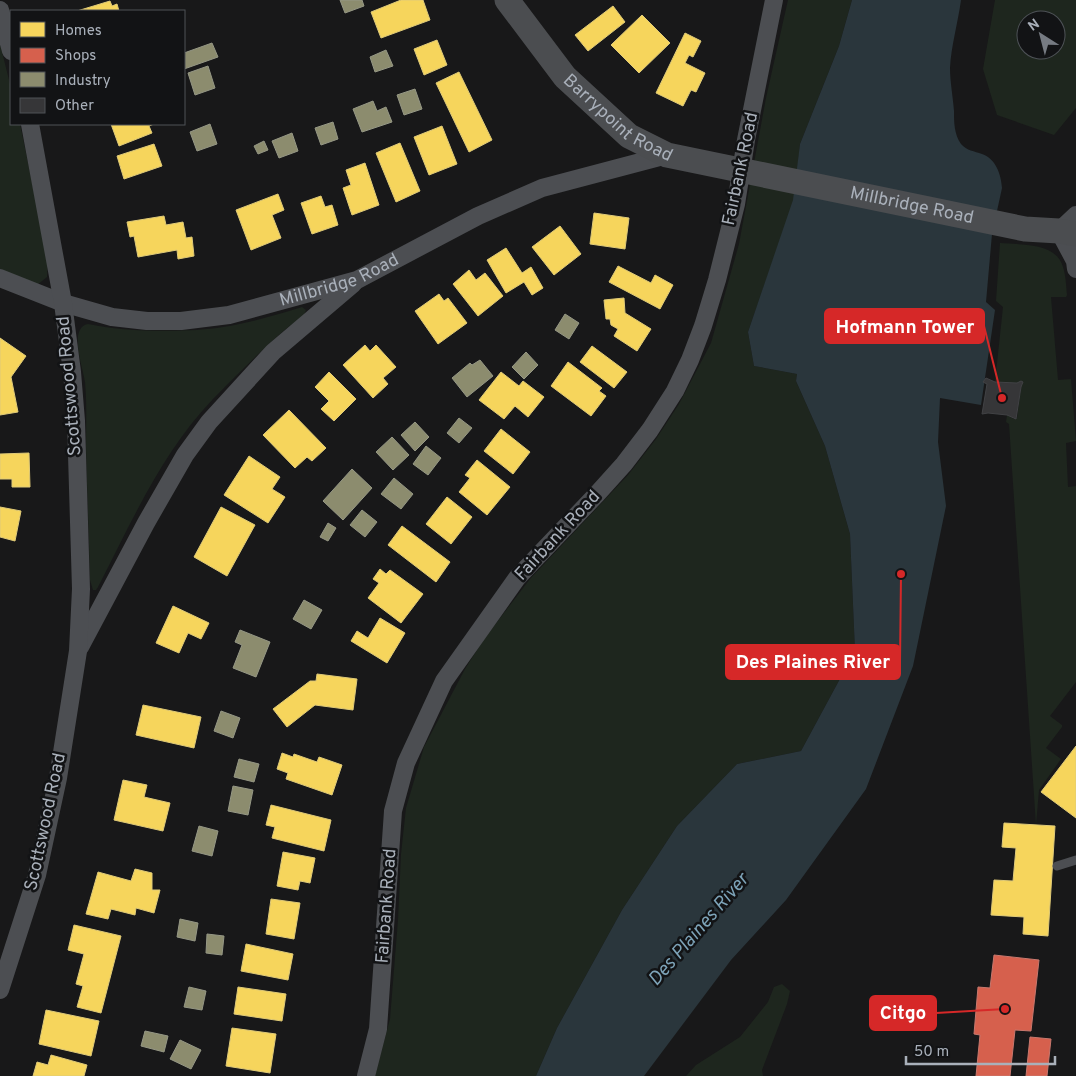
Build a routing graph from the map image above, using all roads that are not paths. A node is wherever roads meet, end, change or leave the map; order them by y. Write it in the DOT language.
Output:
graph roads {
  1 [pos="507,0"];
  2 [pos="774,0"];
  3 [pos="0,10"];
  4 [pos="10,47"];
  5 [pos="30,125"];
  6 [pos="667,155"];
  7 [pos="741,172"];
  8 [pos="766,177"];
  9 [pos="1070,227"];
  10 [pos="1076,269"];
  11 [pos="0,278"];
  12 [pos="357,280"];
  13 [pos="63,303"];
  14 [pos="78,650"];
  15 [pos="1076,860"];
  16 [pos="1057,866"];
  17 [pos="0,990"];
  18 [pos="366,1076"];
  1 -- 6 [label="street, Barrypoint Road"];
  2 -- 7 [label="street, Fairbank Road"];
  3 -- 4 [label="street"];
  5 -- 13 [label="street, Scottswood Road"];
  6 -- 7 [label="street, Barrypoint Road"];
  6 -- 12 [label="street, Millbridge Road"];
  7 -- 8 [label="street, Barrypoint Road"];
  7 -- 18 [label="street, Fairbank Road"];
  8 -- 9 [label="street, Millbridge Road"];
  9 -- 10 [label="street"];
  11 -- 13 [label="street, Millbridge Road"];
  12 -- 13 [label="street, Millbridge Road"];
  12 -- 14 [label="street, Scottswood Road"];
  13 -- 14 [label="street, Scottswood Road"];
  14 -- 17 [label="street, Scottswood Road"];
  15 -- 16 [label="lane"];
}
